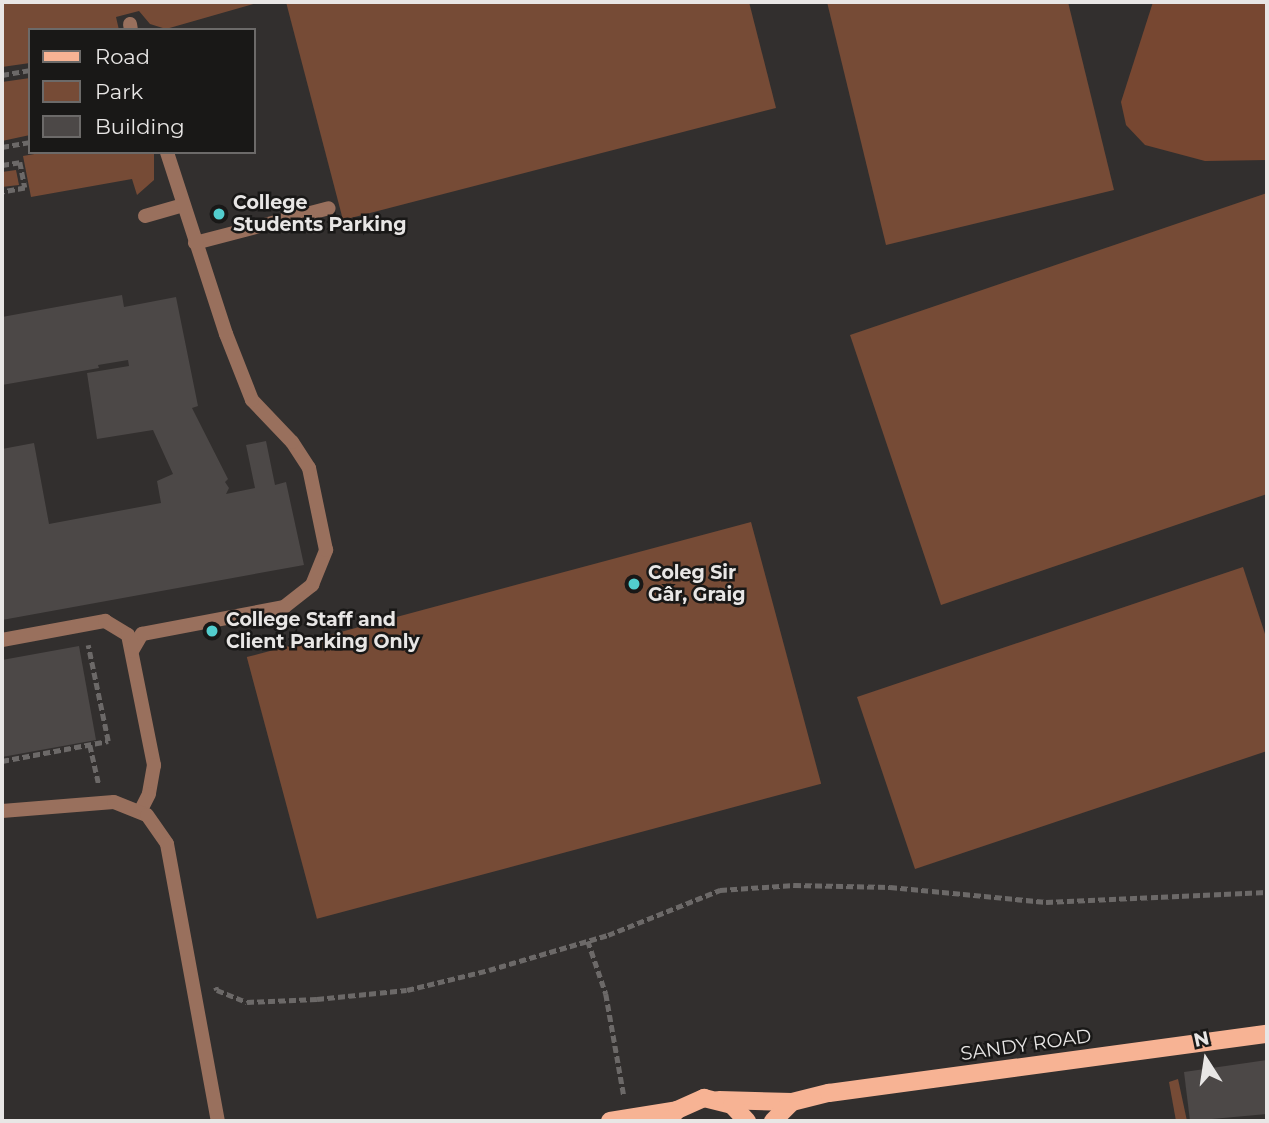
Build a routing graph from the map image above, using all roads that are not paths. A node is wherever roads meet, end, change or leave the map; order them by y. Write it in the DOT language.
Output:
graph roads {
  1 [pos="168,154"];
  2 [pos="183,205"];
  3 [pos="329,208"];
  4 [pos="145,216"];
  5 [pos="195,243"];
  6 [pos="2,640"];
  7 [pos="132,651"];
  8 [pos="2,811"];
  9 [pos="140,812"];
  10 [pos="1267,1034"];
  11 [pos="719,1100"];
  12 [pos="792,1102"];
  13 [pos="673,1115"];
  14 [pos="618,1119"];
  15 [pos="218,1121"];
  16 [pos="747,1121"];
  17 [pos="773,1121"];
  1 -- 2 [label="lane"];
  2 -- 4 [label="lane"];
  2 -- 5 [label="lane"];
  3 -- 5 [label="lane"];
  5 -- 7 [label="lane"];
  6 -- 7 [label="lane"];
  7 -- 9 [label="lane"];
  8 -- 9 [label="lane"];
  9 -- 15 [label="lane"];
  10 -- 12 [label="main road, SANDY ROAD"];
  11 -- 12 [label="main road, SANDY ROAD"];
  11 -- 13 [label="main road, SANDY ROAD"];
  11 -- 16 [label="main road"];
  12 -- 17 [label="main road"];
  13 -- 14 [label="main road"];
}
